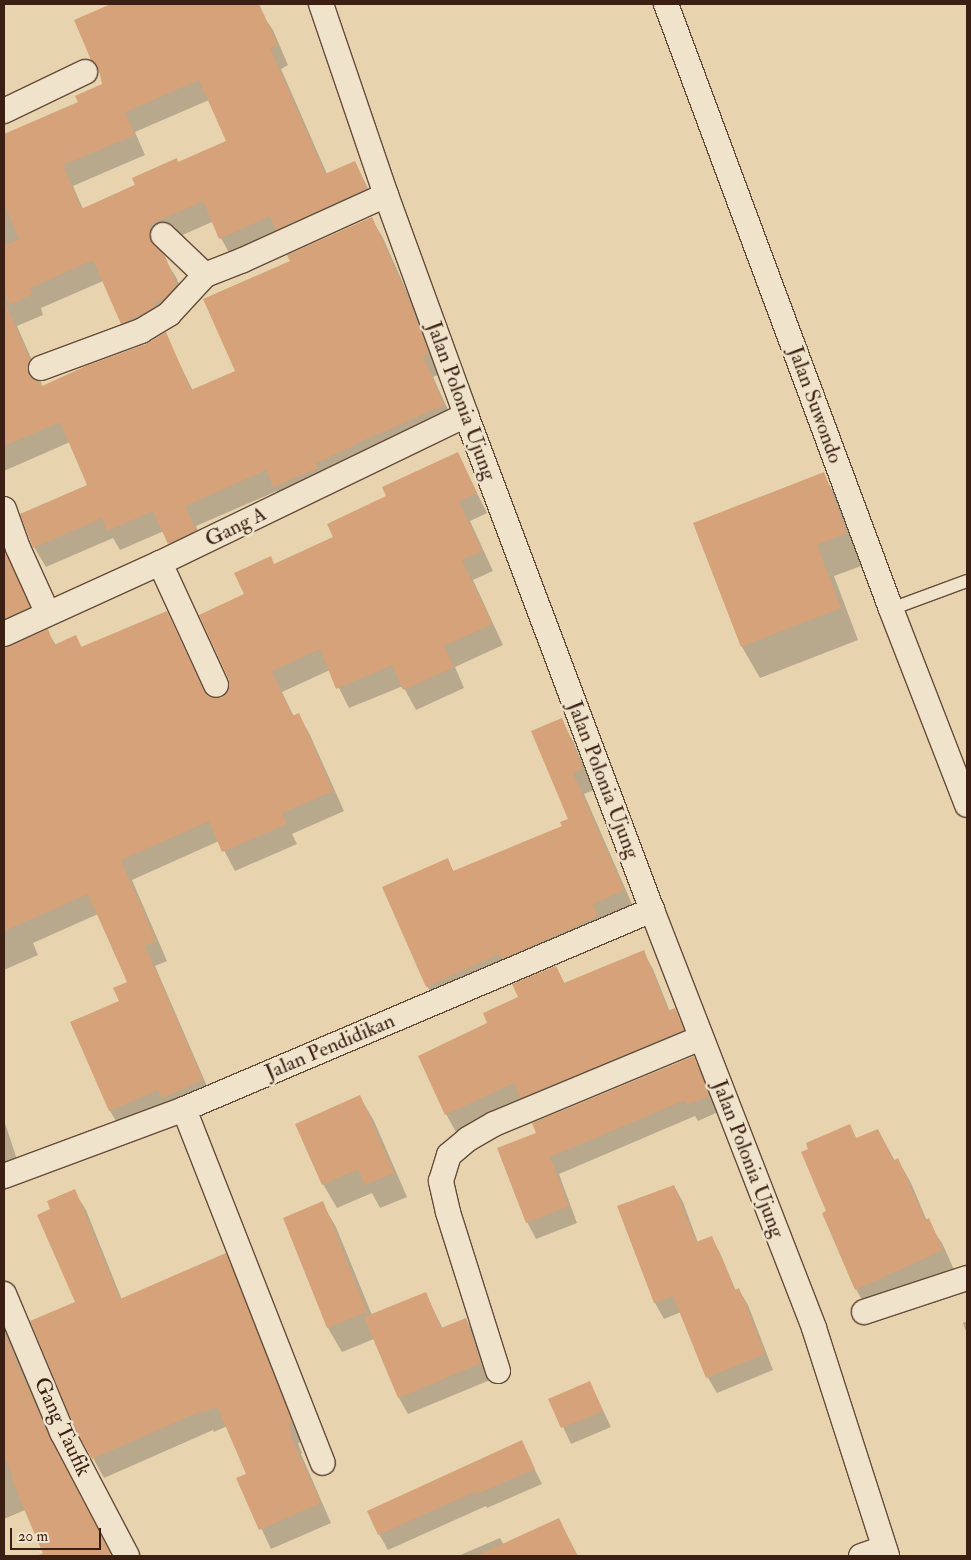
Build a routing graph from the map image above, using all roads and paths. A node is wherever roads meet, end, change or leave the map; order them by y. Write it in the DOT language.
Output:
graph roads {
  1 [pos="320,4"];
  2 [pos="666,4"];
  3 [pos="85,72"];
  4 [pos="4,111"];
  5 [pos="386,195"];
  6 [pos="163,235"];
  7 [pos="205,275"];
  8 [pos="41,368"];
  9 [pos="466,415"];
  10 [pos="4,509"];
  11 [pos="160,563"];
  12 [pos="967,581"];
  13 [pos="891,609"];
  14 [pos="47,612"];
  15 [pos="4,634"];
  16 [pos="216,685"];
  17 [pos="967,805"];
  18 [pos="652,910"];
  19 [pos="701,1038"];
  20 [pos="184,1110"];
  21 [pos="4,1176"];
  22 [pos="967,1278"];
  23 [pos="4,1294"];
  24 [pos="864,1312"];
  25 [pos="498,1371"];
  26 [pos="323,1463"];
  27 [pos="886,1552"];
  28 [pos="127,1556"];
  29 [pos="861,1556"];
  1 -- 5 [label="street, Jalan Polonia Ujung"];
  2 -- 13 [label="street, Jalan Suwondo"];
  3 -- 4 [label="street"];
  5 -- 7 [label="street"];
  5 -- 9 [label="street, Jalan Polonia Ujung"];
  6 -- 7 [label="street"];
  7 -- 8 [label="street"];
  9 -- 11 [label="street, Gang A"];
  9 -- 18 [label="street, Jalan Polonia Ujung"];
  10 -- 14 [label="street"];
  11 -- 14 [label="street, Gang A"];
  11 -- 16 [label="street"];
  12 -- 13 [label="lane"];
  13 -- 17 [label="street, Jalan Suwondo"];
  14 -- 15 [label="street, Gang A"];
  18 -- 19 [label="street, Jalan Polonia Ujung"];
  18 -- 20 [label="street, Jalan Pendidikan"];
  19 -- 25 [label="street"];
  19 -- 27 [label="street, Jalan Polonia Ujung"];
  20 -- 21 [label="street, Jalan Pendidikan"];
  20 -- 26 [label="street"];
  22 -- 24 [label="street"];
  23 -- 28 [label="street, Gang Taufik"];
  27 -- 29 [label="street"];
}
